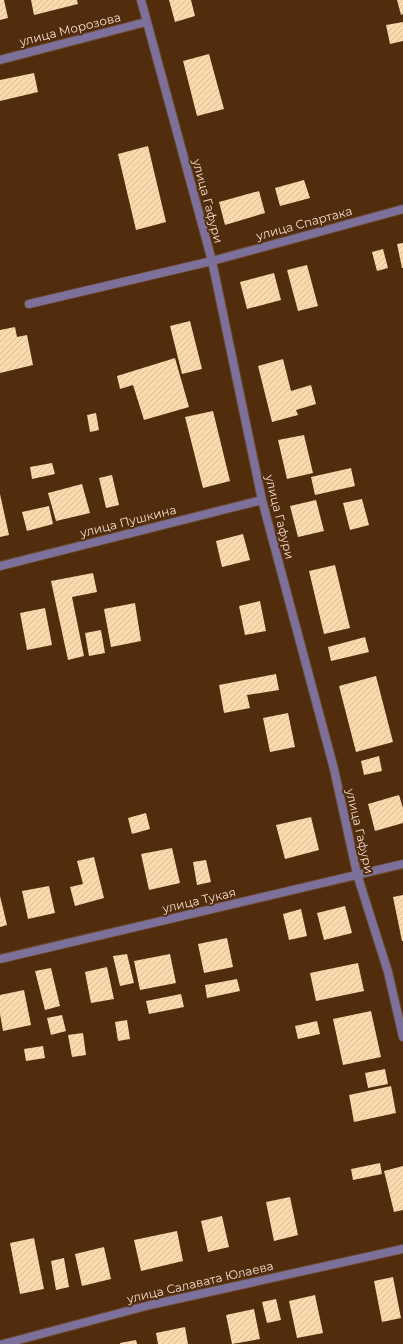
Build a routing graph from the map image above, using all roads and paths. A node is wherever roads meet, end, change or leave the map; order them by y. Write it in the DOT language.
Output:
graph roads {
  1 [pos="141,0"];
  2 [pos="146,22"];
  3 [pos="0,60"];
  4 [pos="403,209"];
  5 [pos="212,260"];
  6 [pos="29,304"];
  7 [pos="262,500"];
  8 [pos="0,566"];
  9 [pos="403,864"];
  10 [pos="357,874"];
  11 [pos="0,959"];
  12 [pos="403,1037"];
  13 [pos="403,1249"];
  14 [pos="4,1344"];
  1 -- 2 [label="street, улица Гафури"];
  2 -- 3 [label="street, улица Морозова"];
  2 -- 5 [label="street, улица Гафури"];
  4 -- 5 [label="street, улица Спартака"];
  5 -- 6 [label="street, улица Спартака"];
  5 -- 7 [label="street, улица Гафури"];
  7 -- 8 [label="street, улица Пушкина"];
  7 -- 10 [label="street, улица Гафури"];
  9 -- 10 [label="street, улица Тукая"];
  10 -- 11 [label="street, улица Тукая"];
  10 -- 12 [label="street, улица Гафури"];
  13 -- 14 [label="street, улица Салавата Юлаева"];
}
